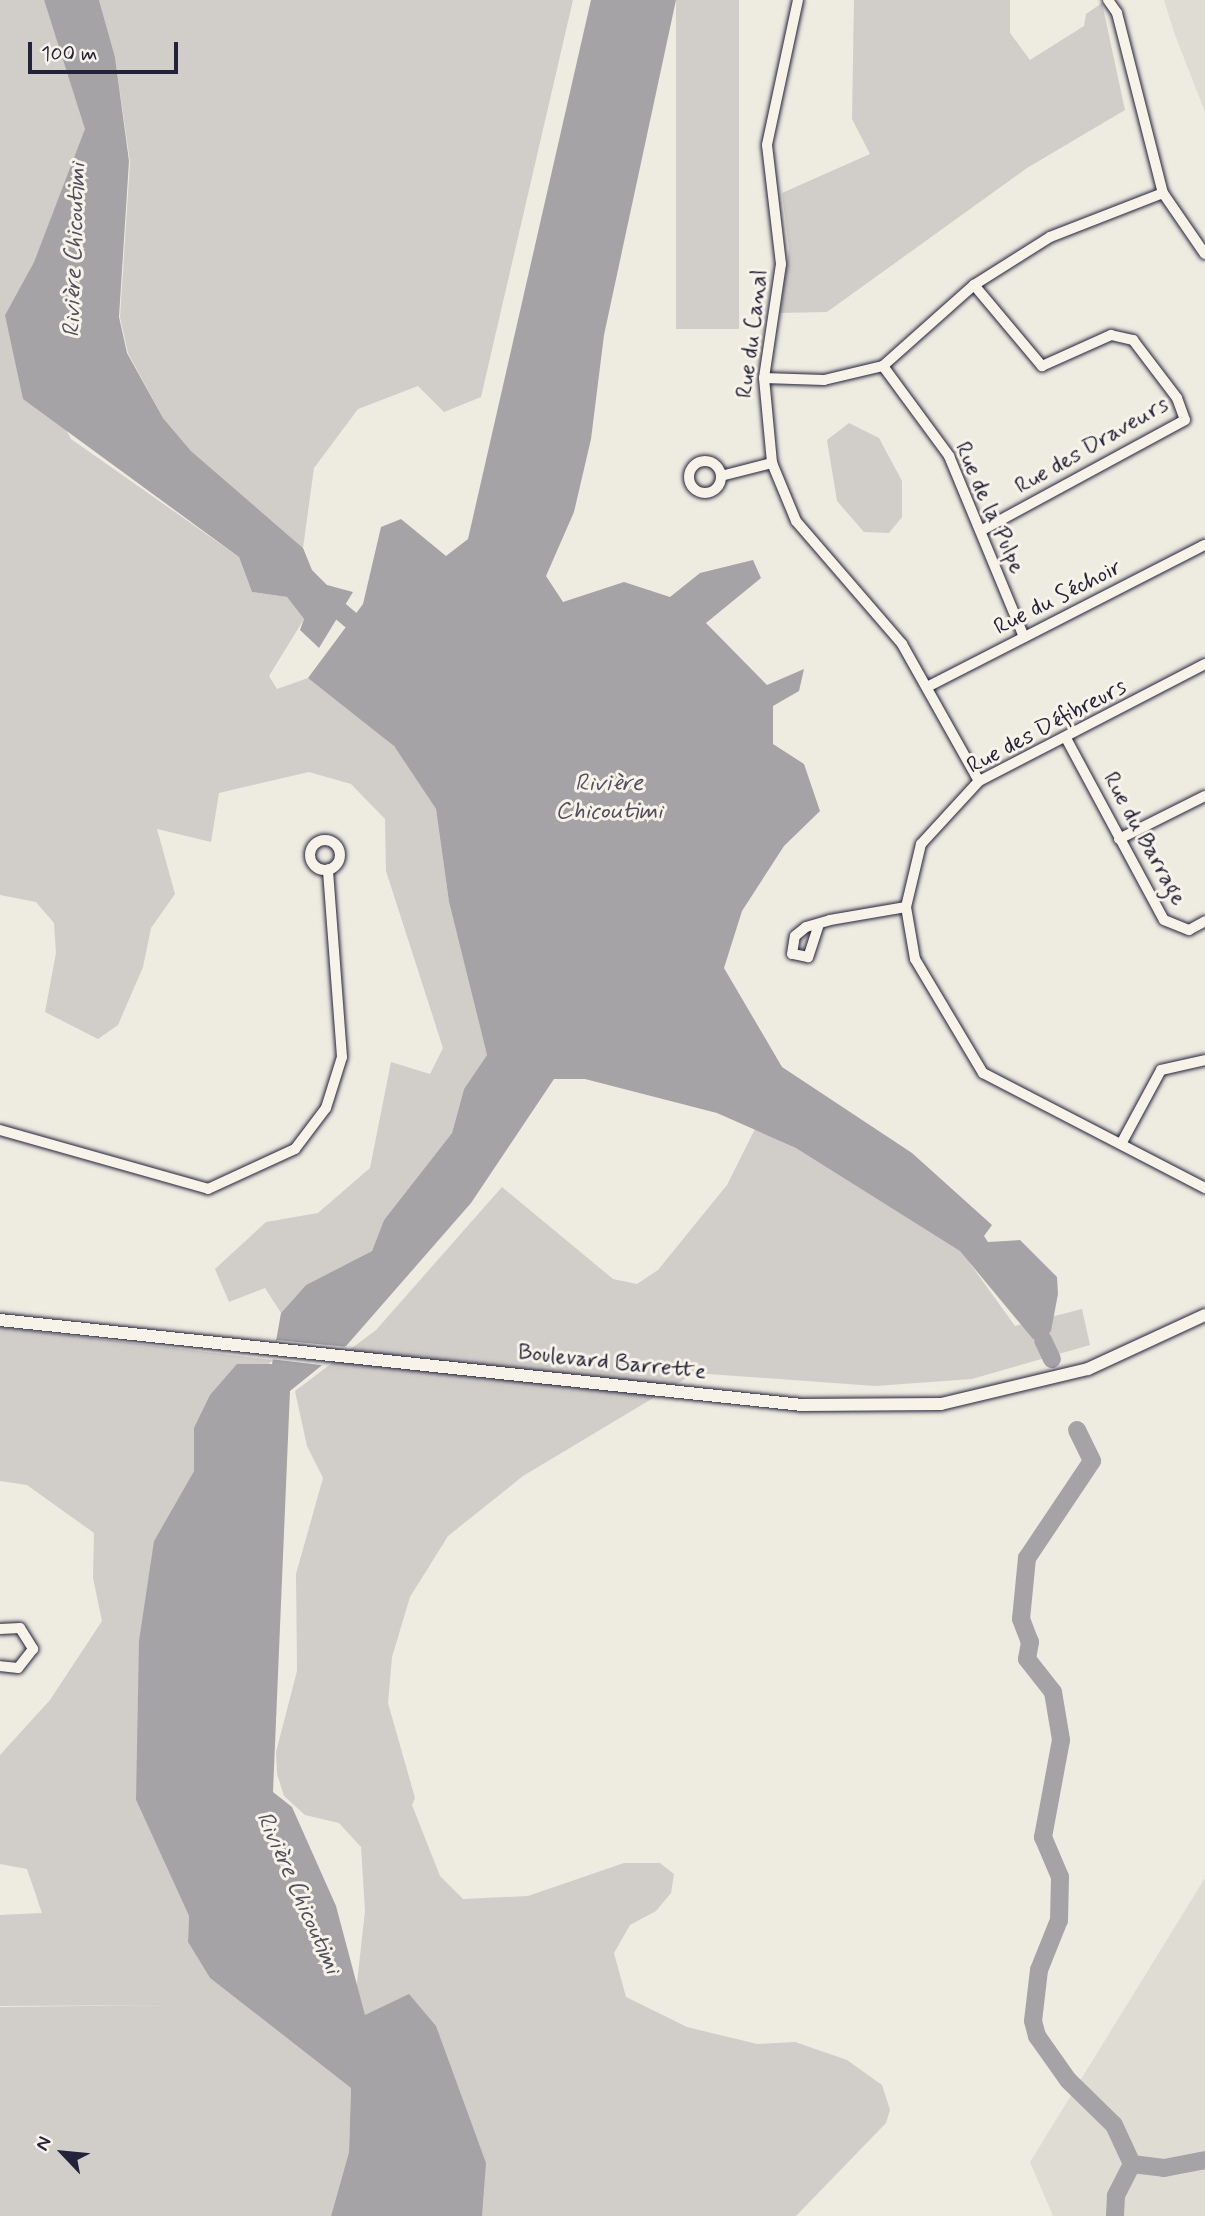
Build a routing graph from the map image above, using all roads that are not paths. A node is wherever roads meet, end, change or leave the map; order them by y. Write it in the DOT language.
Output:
graph roads {
  1 [pos="798,0"];
  2 [pos="1108,0"];
  3 [pos="1163,193"];
  4 [pos="1205,254"];
  5 [pos="974,285"];
  6 [pos="883,366"];
  7 [pos="764,378"];
  8 [pos="772,463"];
  9 [pos="721,476"];
  10 [pos="982,530"];
  11 [pos="1205,545"];
  12 [pos="1024,637"];
  13 [pos="1205,664"];
  14 [pos="929,686"];
  15 [pos="1067,740"];
  16 [pos="979,781"];
  17 [pos="1205,796"];
  18 [pos="1119,839"];
  19 [pos="328,870"];
  20 [pos="906,907"];
  21 [pos="1205,922"];
  22 [pos="819,924"];
  23 [pos="1205,1060"];
  24 [pos="0,1130"];
  25 [pos="1121,1144"];
  26 [pos="1205,1188"];
  27 [pos="1205,1315"];
  28 [pos="0,1320"];
  29 [pos="0,1629"];
  30 [pos="0,1668"];
  1 -- 7 [label="street, Rue du Canal"];
  2 -- 3 [label="street"];
  3 -- 4 [label="street"];
  3 -- 5 [label="street"];
  5 -- 6 [label="street"];
  5 -- 10 [label="street, Rue des Draveurs"];
  6 -- 7 [label="street"];
  6 -- 10 [label="street, Rue de la Pulpe"];
  7 -- 8 [label="street, Rue du Canal"];
  8 -- 9 [label="street"];
  8 -- 14 [label="street, Rue du Canal"];
  10 -- 12 [label="street, Rue de la Pulpe"];
  11 -- 12 [label="street, Rue du Séchoir"];
  12 -- 14 [label="street, Rue du Séchoir"];
  13 -- 15 [label="street, Rue des Défibreurs"];
  14 -- 16 [label="street, Rue du Canal"];
  15 -- 16 [label="street, Rue des Défibreurs"];
  15 -- 18 [label="street, Rue du Barrage"];
  16 -- 20 [label="street, Rue des Défibreurs"];
  17 -- 18 [label="street"];
  18 -- 21 [label="street, Rue du Barrage"];
  19 -- 24 [label="street"];
  20 -- 22 [label="street"];
  20 -- 25 [label="street, Rue des Défibreurs"];
  23 -- 25 [label="street"];
  25 -- 26 [label="street, Rue des Défibreurs"];
  27 -- 28 [label="street, Boulevard Barrette"];
  29 -- 30 [label="street"];
}
